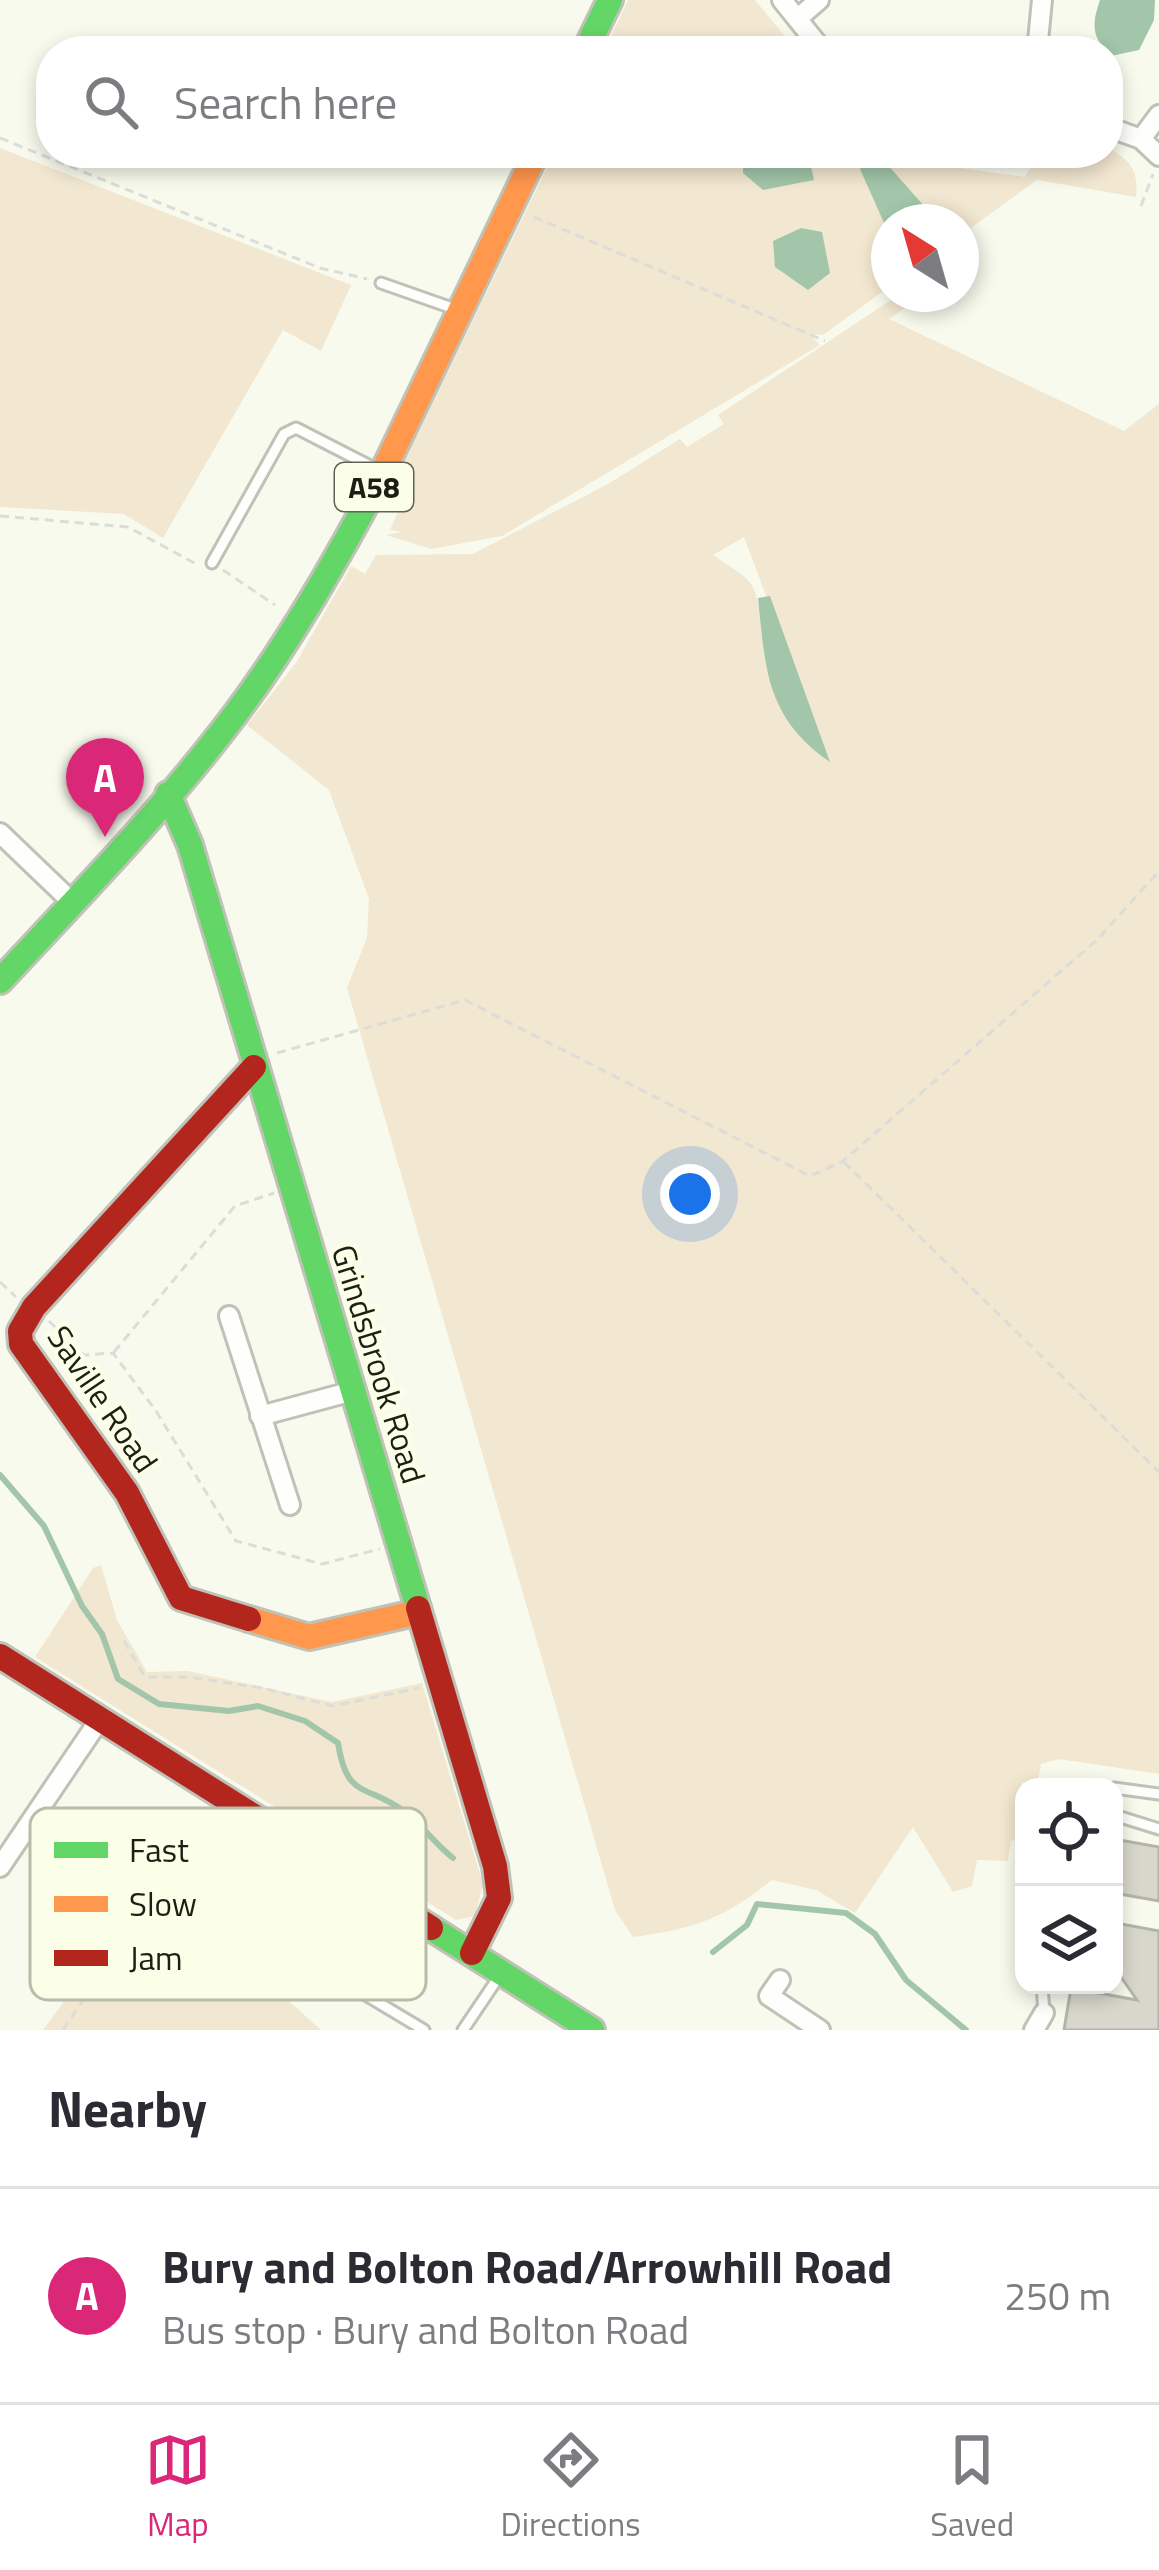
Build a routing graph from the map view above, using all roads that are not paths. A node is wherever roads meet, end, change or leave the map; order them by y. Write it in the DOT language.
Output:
graph roads {
  1 [pos="610,0"];
  2 [pos="782,0"];
  3 [pos="819,0"];
  4 [pos="1042,0"];
  5 [pos="797,19"];
  6 [pos="592,36"];
  7 [pos="811,36"];
  8 [pos="1038,36"];
  9 [pos="1159,115"];
  10 [pos="1123,132"];
  11 [pos="1141,139"];
  12 [pos="1159,160"];
  13 [pos="529,168"];
  14 [pos="381,283"];
  15 [pos="459,311"];
  16 [pos="381,472"];
  17 [pos="212,563"];
  18 [pos="168,794"];
  19 [pos="0,833"];
  20 [pos="74,903"];
  21 [pos="0,981"];
  22 [pos="253,1064"];
  23 [pos="229,1316"];
  24 [pos="353,1390"];
  25 [pos="260,1416"];
  26 [pos="290,1505"];
  27 [pos="418,1612"];
  28 [pos="0,1656"];
  29 [pos="100,1718"];
  30 [pos="1123,1789"];
  31 [pos="1159,1795"];
  32 [pos="231,1801"];
  33 [pos="40,1808"];
  34 [pos="227,1808"];
  35 [pos="242,1808"];
  36 [pos="1123,1818"];
  37 [pos="30,1823"];
  38 [pos="1159,1829"];
  39 [pos="0,1868"];
  40 [pos="426,1924"];
  41 [pos="472,1953"];
  42 [pos="502,1972"];
  43 [pos="780,1980"];
  44 [pos="374,2000"];
  45 [pos="424,2030"];
  46 [pos="463,2030"];
  47 [pos="592,2030"];
  48 [pos="820,2030"];
  1 -- 6 [label="main road"];
  2 -- 5 [label="street"];
  3 -- 5 [label="street"];
  4 -- 8 [label="street"];
  5 -- 7 [label="street"];
  9 -- 11 [label="street"];
  10 -- 11 [label="street"];
  11 -- 12 [label="street"];
  13 -- 15 [label="main road, A58"];
  14 -- 15 [label="lane"];
  15 -- 16 [label="main road, A58"];
  16 -- 17 [label="lane"];
  16 -- 18 [label="main road, A58"];
  18 -- 20 [label="main road, A58"];
  18 -- 22 [label="main road, Grindsbrook Road"];
  19 -- 20 [label="street"];
  20 -- 21 [label="main road, A58"];
  22 -- 24 [label="main road, Grindsbrook Road"];
  22 -- 27 [label="main road, Saville Road"];
  23 -- 25 [label="street"];
  24 -- 25 [label="street"];
  24 -- 27 [label="main road, Grindsbrook Road"];
  25 -- 26 [label="street"];
  27 -- 41 [label="main road, Grindsbrook Road"];
  28 -- 29 [label="main road"];
  29 -- 32 [label="main road"];
  29 -- 33 [label="street"];
  30 -- 31 [label="lane"];
  32 -- 34 [label="lane"];
  32 -- 35 [label="main road"];
  36 -- 38 [label="lane"];
  37 -- 39 [label="street"];
  40 -- 41 [label="main road"];
  41 -- 42 [label="main road"];
  42 -- 46 [label="lane"];
  42 -- 47 [label="main road"];
  43 -- 48 [label="street"];
  44 -- 45 [label="lane"];
}
